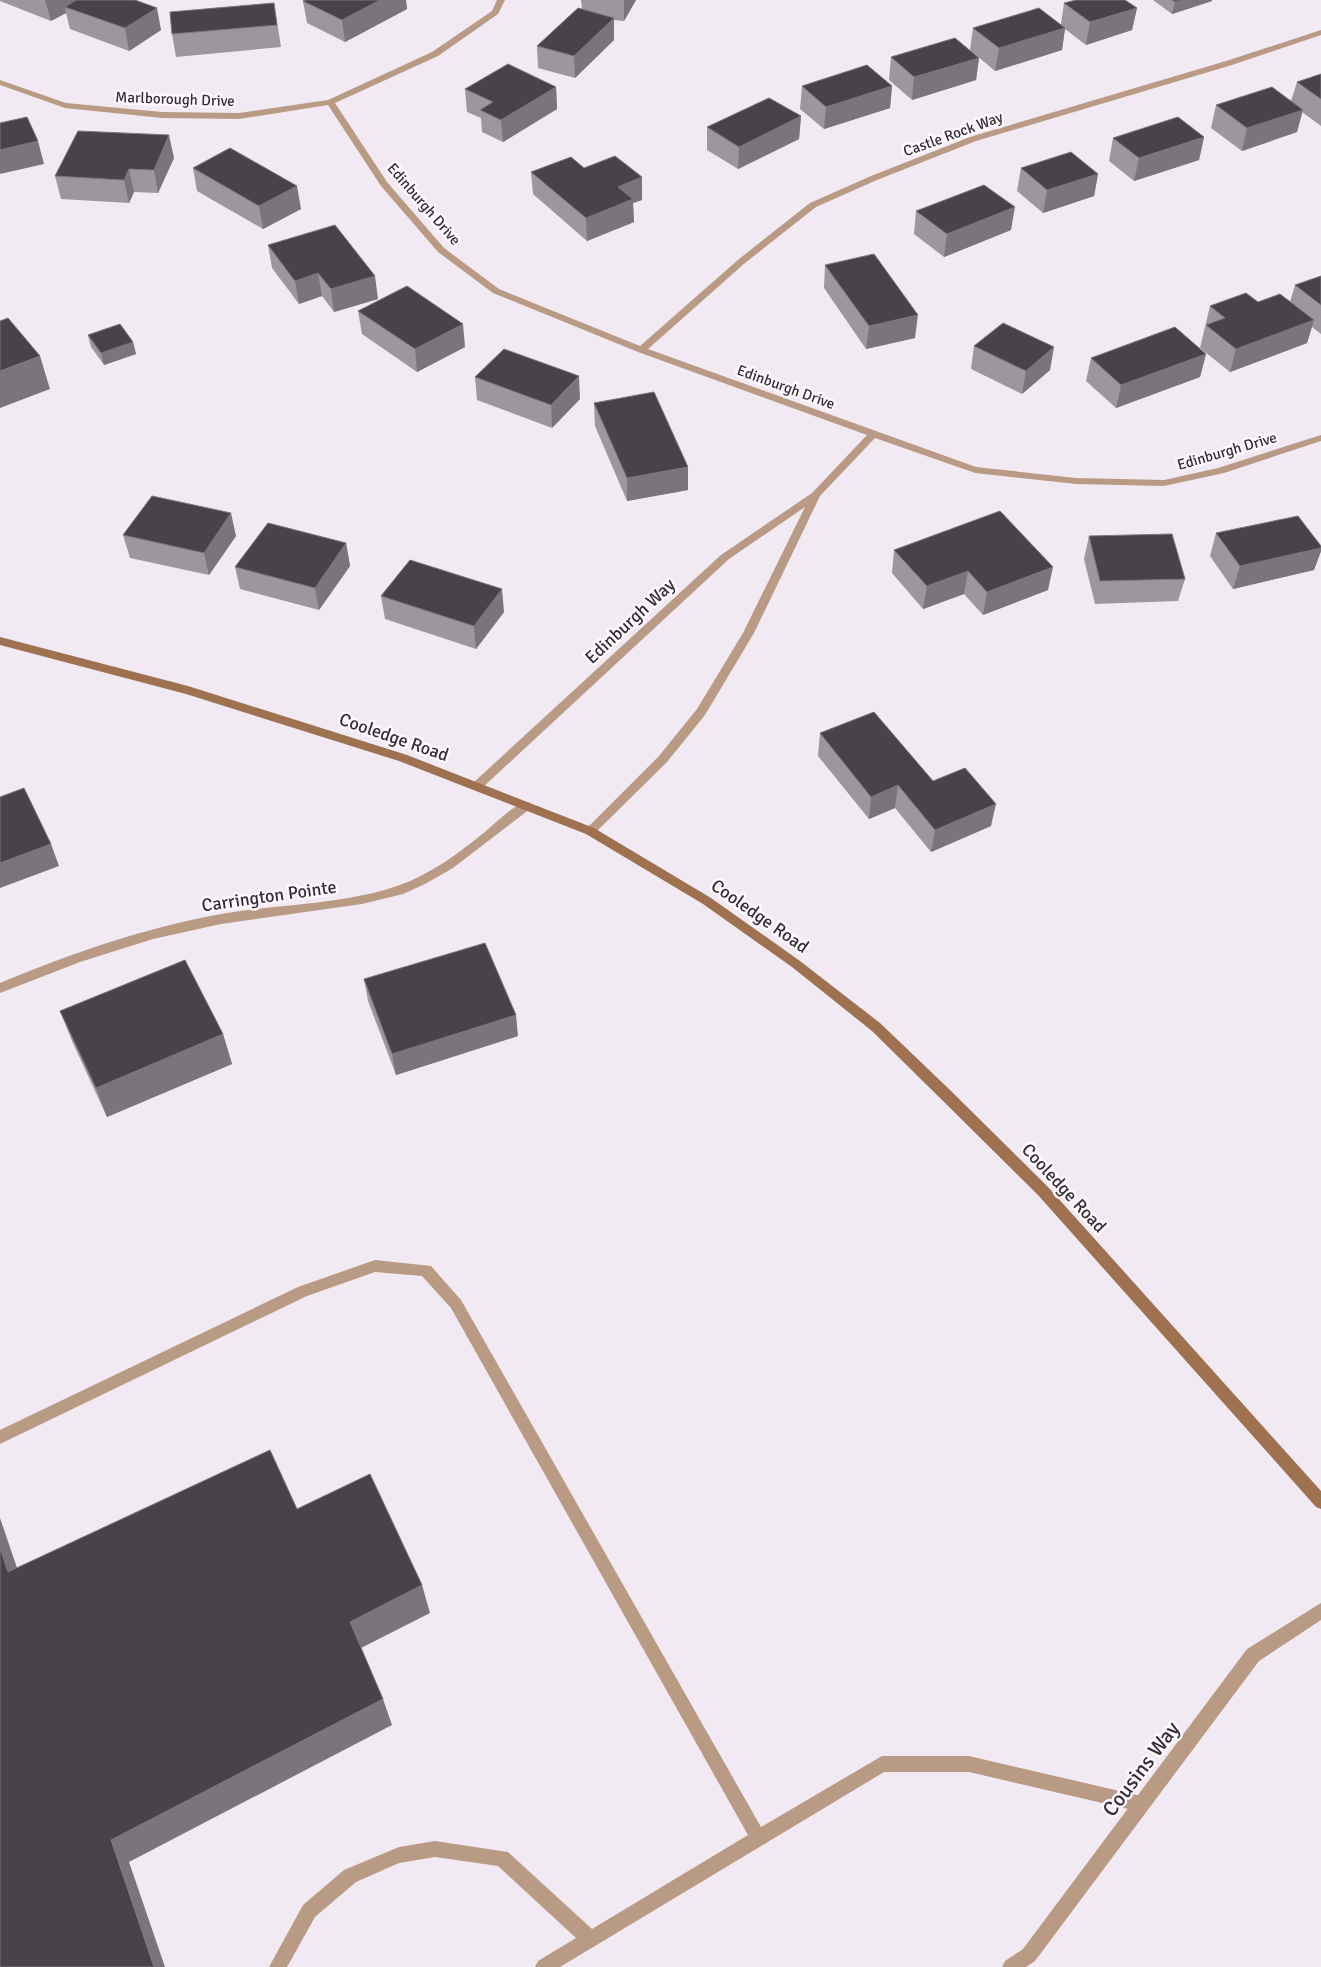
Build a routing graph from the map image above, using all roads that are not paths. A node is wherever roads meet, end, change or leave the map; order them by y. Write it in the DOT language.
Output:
graph roads {
  1 [pos="501,0"];
  2 [pos="1321,32"];
  3 [pos="0,82"];
  4 [pos="330,102"];
  5 [pos="641,350"];
  6 [pos="873,434"];
  7 [pos="1321,438"];
  8 [pos="816,495"];
  9 [pos="0,641"];
  10 [pos="476,786"];
  11 [pos="526,806"];
  12 [pos="590,831"];
  13 [pos="0,988"];
  14 [pos="0,1438"];
  15 [pos="1321,1502"];
  16 [pos="1321,1611"];
  17 [pos="1142,1804"];
  18 [pos="759,1839"];
  19 [pos="590,1939"];
  20 [pos="278,1967"];
  21 [pos="544,1967"];
  22 [pos="1010,1967"];
  1 -- 4 [label="street, Marlborough Drive"];
  2 -- 5 [label="street, Castle Rock Way"];
  3 -- 4 [label="street, Marlborough Drive"];
  4 -- 5 [label="street, Edinburgh Drive"];
  5 -- 6 [label="street, Edinburgh Drive"];
  6 -- 7 [label="street, Edinburgh Drive"];
  6 -- 8 [label="street, Edinburgh Way"];
  8 -- 10 [label="street, Edinburgh Way"];
  8 -- 12 [label="street, Edinburgh Way"];
  9 -- 10 [label="street, Cooledge Road"];
  10 -- 11 [label="street, Cooledge Road"];
  11 -- 12 [label="street, Cooledge Road"];
  11 -- 13 [label="street, Carrington Pointe"];
  12 -- 15 [label="street, Cooledge Road"];
  14 -- 18 [label="street"];
  16 -- 17 [label="street, Cousins Way"];
  17 -- 18 [label="street"];
  17 -- 22 [label="street, Cousins Way"];
  18 -- 19 [label="street"];
  19 -- 20 [label="street"];
  19 -- 21 [label="street"];
}
